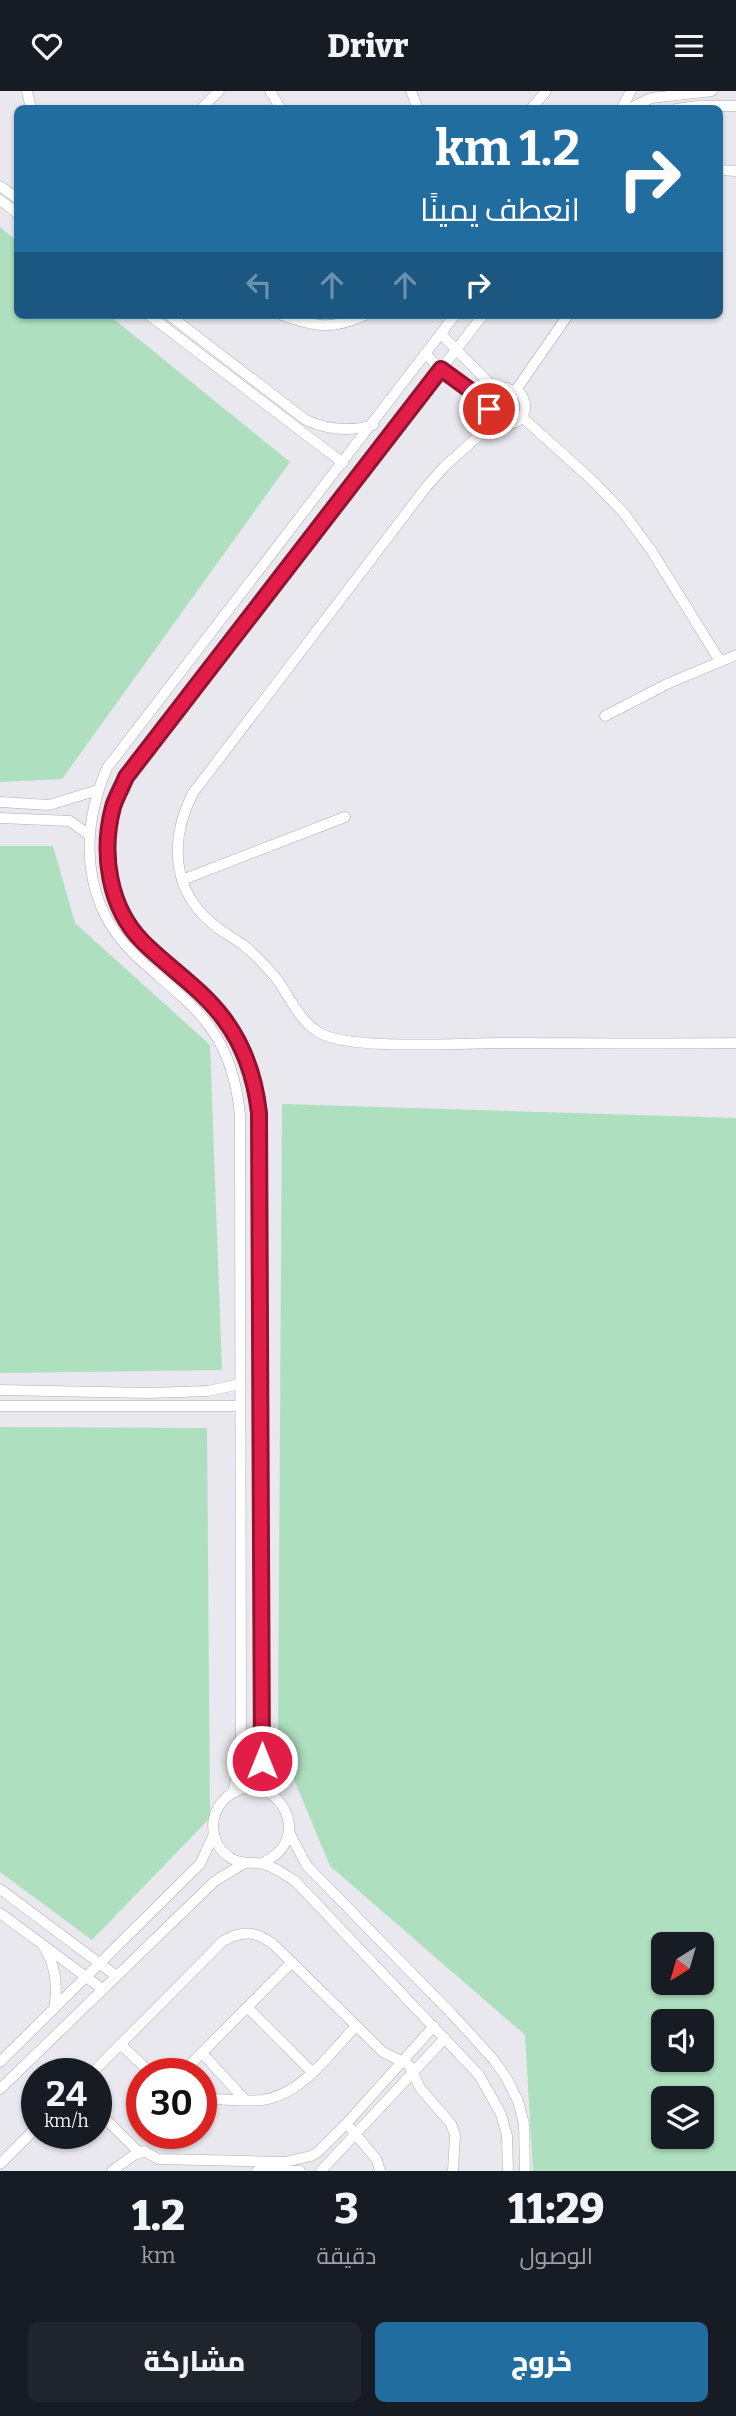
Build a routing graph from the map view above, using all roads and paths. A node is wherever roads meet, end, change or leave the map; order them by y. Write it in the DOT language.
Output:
graph roads {
  1 [pos="219,91"];
  2 [pos="546,91"];
  3 [pos="643,91"];
  4 [pos="712,91"];
  5 [pos="682,92"];
  6 [pos="670,95"];
  7 [pos="651,99"];
  8 [pos="205,105"];
  9 [pos="534,105"];
  10 [pos="638,105"];
  11 [pos="674,105"];
  12 [pos="154,319"];
  13 [pos="174,319"];
  14 [pos="296,319"];
  15 [pos="354,319"];
  16 [pos="453,319"];
  17 [pos="480,319"];
  18 [pos="565,319"];
  19 [pos="441,334"];
  20 [pos="456,351"];
  21 [pos="425,354"];
  22 [pos="441,369"];
  23 [pos="516,390"];
  24 [pos="497,391"];
  25 [pos="489,404"];
  26 [pos="522,417"];
  27 [pos="496,421"];
  28 [pos="373,425"];
  29 [pos="343,463"];
  30 [pos="736,656"];
  31 [pos="720,661"];
  32 [pos="606,716"];
  33 [pos="98,790"];
  34 [pos="0,802"];
  35 [pos="345,817"];
  36 [pos="0,818"];
  37 [pos="89,835"];
  38 [pos="182,880"];
  39 [pos="736,1043"];
  40 [pos="240,1384"];
  41 [pos="0,1390"];
  42 [pos="0,1406"];
  43 [pos="240,1406"];
  44 [pos="233,1793"];
  45 [pos="271,1793"];
  46 [pos="289,1832"];
  47 [pos="214,1833"];
  48 [pos="262,1863"];
  49 [pos="243,1864"];
  50 [pos="0,1889"];
  51 [pos="0,1913"];
  52 [pos="39,1941"];
  53 [pos="292,1962"];
  54 [pos="101,1963"];
  55 [pos="115,1975"];
  56 [pos="86,1977"];
  57 [pos="102,1989"];
  58 [pos="247,2007"];
  59 [pos="54,2009"];
  60 [pos="454,2017"];
  61 [pos="356,2027"];
  62 [pos="440,2032"];
  63 [pos="120,2044"];
  64 [pos="202,2053"];
  65 [pos="106,2058"];
  66 [pos="135,2058"];
  67 [pos="197,2058"];
  68 [pos="402,2060"];
  69 [pos="0,2062"];
  70 [pos="312,2072"];
  71 [pos="414,2072"];
  72 [pos="0,2089"];
  73 [pos="217,2099"];
  74 [pos="245,2100"];
  75 [pos="346,2124"];
  76 [pos="112,2126"];
  77 [pos="355,2133"];
  78 [pos="21,2143"];
  79 [pos="139,2152"];
  80 [pos="318,2152"];
  81 [pos="158,2158"];
  82 [pos="329,2161"];
  83 [pos="0,2164"];
  84 [pos="112,2171"];
  85 [pos="158,2171"];
  86 [pos="257,2171"];
  87 [pos="300,2171"];
  88 [pos="321,2171"];
  89 [pos="380,2171"];
  90 [pos="453,2171"];
  91 [pos="508,2171"];
  92 [pos="525,2171"];
  1 -- 8 [label="street"];
  2 -- 9 [label="street"];
  3 -- 7 [label="street"];
  4 -- 5 [label="street"];
  5 -- 6 [label="street"];
  6 -- 7 [label="street"];
  6 -- 11 [label="street"];
  7 -- 10 [label="street"];
  12 -- 29 [label="street"];
  13 -- 28 [label="street"];
  14 -- 15 [label="street"];
  16 -- 19 [label="street"];
  17 -- 20 [label="street"];
  18 -- 23 [label="street"];
  19 -- 20 [label="street"];
  19 -- 21 [label="street"];
  20 -- 22 [label="street"];
  20 -- 24 [label="street"];
  21 -- 22 [label="street"];
  21 -- 28 [label="street"];
  22 -- 25 [label="street"];
  22 -- 45 [label="street"];
  23 -- 24 [label="street"];
  23 -- 26 [label="street"];
  24 -- 25 [label="street"];
  25 -- 27 [label="street"];
  26 -- 27 [label="street"];
  26 -- 31 [label="street"];
  27 -- 38 [label="street"];
  28 -- 29 [label="street"];
  29 -- 33 [label="street"];
  30 -- 31 [label="street"];
  31 -- 32 [label="street"];
  33 -- 34 [label="street"];
  33 -- 37 [label="street"];
  35 -- 38 [label="street"];
  36 -- 37 [label="street"];
  37 -- 40 [label="street"];
  38 -- 39 [label="street"];
  40 -- 41 [label="street"];
  40 -- 43 [label="street"];
  42 -- 43 [label="street"];
  43 -- 44 [label="street"];
  44 -- 45 [label="street"];
  44 -- 47 [label="street"];
  45 -- 46 [label="street"];
  46 -- 48 [label="street"];
  46 -- 60 [label="street"];
  47 -- 49 [label="street"];
  47 -- 54 [label="street"];
  48 -- 49 [label="street"];
  48 -- 62 [label="street"];
  49 -- 55 [label="street"];
  50 -- 54 [label="street"];
  51 -- 52 [label="street"];
  52 -- 56 [label="street"];
  52 -- 59 [label="street"];
  53 -- 58 [label="street"];
  53 -- 61 [label="street"];
  53 -- 63 [label="street"];
  54 -- 55 [label="street"];
  54 -- 56 [label="street"];
  55 -- 57 [label="street"];
  56 -- 57 [label="street"];
  56 -- 59 [label="street"];
  57 -- 72 [label="street"];
  58 -- 64 [label="street"];
  58 -- 70 [label="street"];
  59 -- 69 [label="street"];
  60 -- 62 [label="street"];
  60 -- 92 [label="street"];
  61 -- 68 [label="street"];
  61 -- 70 [label="street"];
  62 -- 68 [label="street"];
  62 -- 71 [label="street"];
  62 -- 91 [label="street"];
  63 -- 65 [label="street"];
  63 -- 66 [label="street"];
  64 -- 67 [label="street"];
  64 -- 74 [label="street"];
  68 -- 71 [label="street"];
  68 -- 75 [label="street"];
  70 -- 74 [label="street"];
  71 -- 77 [label="street"];
  71 -- 90 [label="street"];
  73 -- 74 [label="street"];
  75 -- 77 [label="street"];
  75 -- 80 [label="street"];
  76 -- 79 [label="street"];
  77 -- 82 [label="street"];
  77 -- 89 [label="street"];
  78 -- 83 [label="street"];
  79 -- 81 [label="street"];
  79 -- 84 [label="street"];
  80 -- 81 [label="street"];
  80 -- 82 [label="street"];
  81 -- 85 [label="street"];
  82 -- 88 [label="street"];
  86 -- 87 [label="street"];
}
